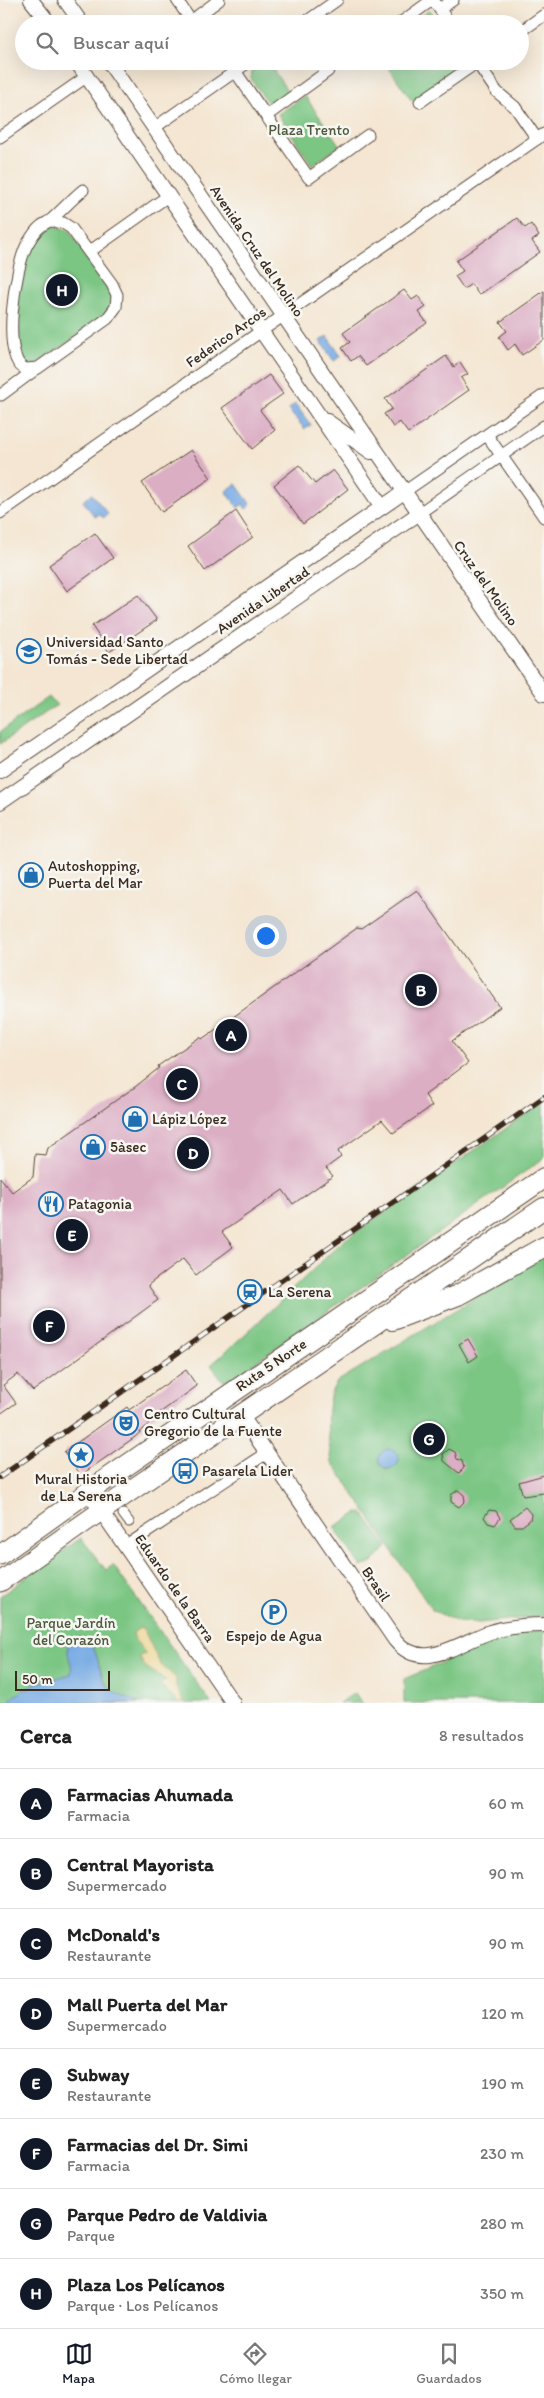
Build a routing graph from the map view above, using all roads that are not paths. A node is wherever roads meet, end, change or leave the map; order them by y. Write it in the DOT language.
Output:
graph roads {
  1 [pos="31,0"];
  2 [pos="65,0"];
  3 [pos="177,0"];
  4 [pos="219,0"];
  5 [pos="337,0"];
  6 [pos="453,0"];
  7 [pos="435,3"];
  8 [pos="43,15"];
  9 [pos="76,15"];
  10 [pos="187,15"];
  11 [pos="199,15"];
  12 [pos="316,15"];
  13 [pos="414,15"];
  14 [pos="444,15"];
  15 [pos="544,16"];
  16 [pos="529,26"];
  17 [pos="82,70"];
  18 [pos="114,70"];
  19 [pos="466,70"];
  20 [pos="482,70"];
  21 [pos="236,71"];
  22 [pos="328,71"];
  23 [pos="86,76"];
  24 [pos="420,102"];
  25 [pos="266,116"];
  26 [pos="154,128"];
  27 [pos="368,135"];
  28 [pos="1,136"];
  29 [pos="540,137"];
  30 [pos="84,190"];
  31 [pos="168,196"];
  32 [pos="51,220"];
  33 [pos="89,252"];
  34 [pos="282,316"];
  35 [pos="260,331"];
  36 [pos="38,368"];
  37 [pos="1,394"];
  38 [pos="544,395"];
  39 [pos="316,412"];
  40 [pos="544,426"];
  41 [pos="487,435"];
  42 [pos="501,456"];
  43 [pos="380,458"];
  44 [pos="404,492"];
  45 [pos="382,507"];
  46 [pos="0,513"];
  47 [pos="418,514"];
  48 [pos="544,517"];
  49 [pos="544,694"];
  50 [pos="0,771"];
  51 [pos="0,802"];
  52 [pos="544,1178"];
  53 [pos="544,1208"];
  54 [pos="544,1247"];
  55 [pos="367,1329"];
  56 [pos="241,1415"];
  57 [pos="267,1453"];
  58 [pos="88,1492"];
  59 [pos="101,1511"];
  60 [pos="126,1546"];
  61 [pos="0,1555"];
  62 [pos="0,1582"];
  63 [pos="544,1625"];
  64 [pos="233,1703"];
  1 -- 8 [label="street"];
  2 -- 9 [label="street"];
  3 -- 10 [label="street"];
  4 -- 11 [label="street"];
  5 -- 12 [label="street"];
  6 -- 7 [label="street"];
  7 -- 13 [label="street"];
  7 -- 14 [label="street"];
  15 -- 16 [label="street"];
  17 -- 23 [label="street, Avenida Cruz del Molino"];
  18 -- 26 [label="street, Avenida Cruz del Molino"];
  19 -- 24 [label="street"];
  20 -- 29 [label="street"];
  21 -- 25 [label="street"];
  21 -- 26 [label="street"];
  22 -- 25 [label="street"];
  23 -- 28 [label="street"];
  23 -- 31 [label="street, Avenida Cruz del Molino"];
  25 -- 27 [label="street"];
  26 -- 34 [label="street, Avenida Cruz del Molino"];
  29 -- 34 [label="street, Federico Arcos"];
  30 -- 32 [label="street"];
  31 -- 33 [label="street"];
  31 -- 35 [label="street, Avenida Cruz del Molino"];
  32 -- 33 [label="street"];
  32 -- 36 [label="street"];
  33 -- 36 [label="street"];
  34 -- 35 [label="street, Federico Arcos"];
  34 -- 43 [label="street, Avenida Cruz del Molino"];
  35 -- 39 [label="street, Avenida Cruz del Molino"];
  35 -- 46 [label="street, Federico Arcos"];
  36 -- 37 [label="street"];
  38 -- 41 [label="street, Avenida Libertad"];
  39 -- 43 [label="street, Avenida Cruz del Molino"];
  39 -- 45 [label="street, Avenida Cruz del Molino"];
  40 -- 42 [label="street, Avenida Libertad"];
  41 -- 42 [label="street"];
  41 -- 44 [label="street, Avenida Libertad"];
  42 -- 47 [label="street, Avenida Libertad"];
  42 -- 48 [label="street"];
  43 -- 44 [label="street, Avenida Cruz del Molino"];
  44 -- 45 [label="street, Avenida Libertad"];
  44 -- 47 [label="street, Avenida Cruz del Molino"];
  45 -- 50 [label="street, Avenida Libertad"];
  47 -- 49 [label="street, Cruz del Molino"];
  47 -- 51 [label="street, Avenida Libertad"];
  52 -- 58 [label="highway, Ruta 5 Norte"];
  53 -- 55 [label="highway, Ruta 5 Norte"];
  54 -- 55 [label="highway"];
  55 -- 56 [label="highway, Ruta 5 Norte"];
  56 -- 57 [label="street, Brasil"];
  56 -- 59 [label="highway, Ruta 5 Norte"];
  57 -- 60 [label="street"];
  57 -- 63 [label="street, Brasil"];
  58 -- 59 [label="street, Eduardo de la Barra"];
  58 -- 61 [label="highway, Ruta 5 Norte"];
  59 -- 60 [label="street, Eduardo de la Barra"];
  59 -- 62 [label="highway, Ruta 5 Norte"];
  60 -- 64 [label="street, Eduardo de la Barra"];
}
